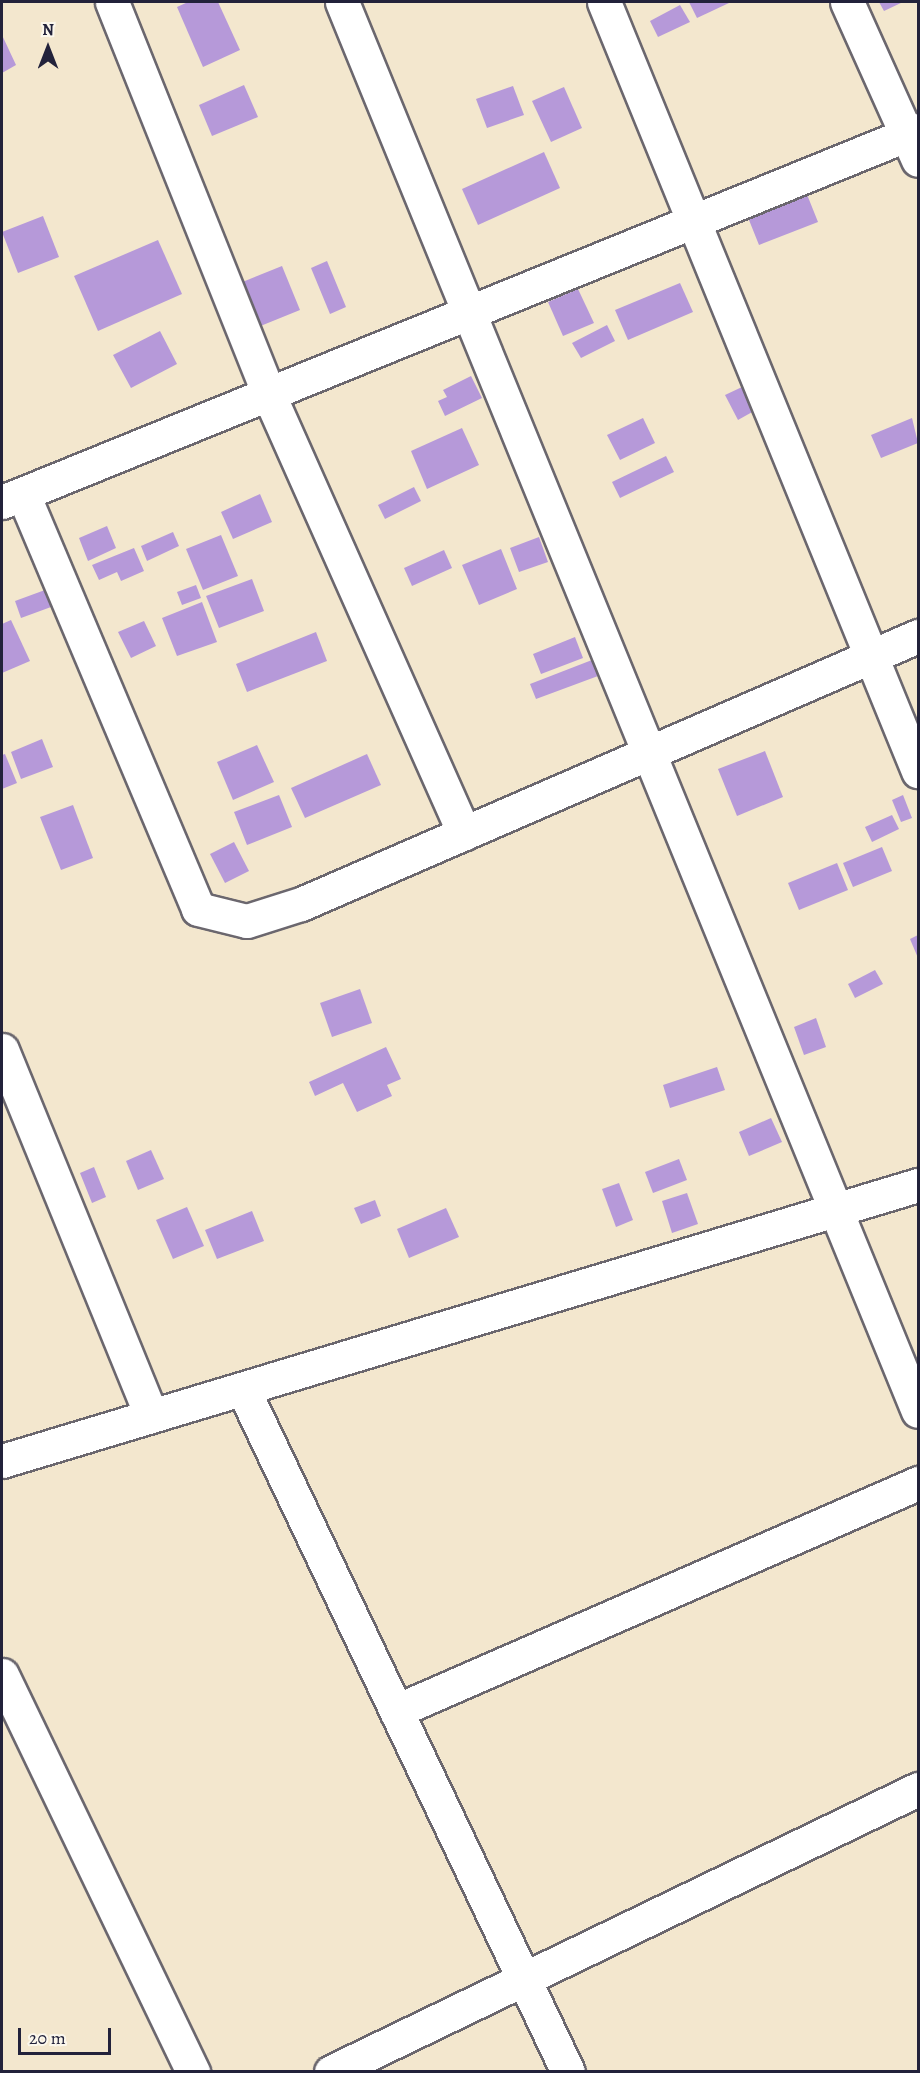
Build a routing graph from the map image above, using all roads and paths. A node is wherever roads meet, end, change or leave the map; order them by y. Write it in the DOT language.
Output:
graph roads {
  1 [pos="112,2"];
  2 [pos="342,2"];
  3 [pos="604,2"];
  4 [pos="847,2"];
  5 [pos="915,141"];
  6 [pos="694,221"];
  7 [pos="470,313"];
  8 [pos="269,395"];
  9 [pos="12,498"];
  10 [pos="918,636"];
  11 [pos="872,656"];
  12 [pos="650,753"];
  13 [pos="918,771"];
  14 [pos="464,834"];
  15 [pos="2,1050"];
  16 [pos="918,1185"];
  17 [pos="837,1210"];
  18 [pos="243,1389"];
  19 [pos="918,1411"];
  20 [pos="151,1416"];
  21 [pos="2,1461"];
  22 [pos="918,1483"];
  23 [pos="2,1675"];
  24 [pos="396,1711"];
  25 [pos="918,1789"];
  26 [pos="524,1978"];
  27 [pos="193,2072"];
  28 [pos="331,2072"];
  29 [pos="568,2072"];
  1 -- 8 [label="street"];
  2 -- 7 [label="street"];
  3 -- 6 [label="street"];
  4 -- 5 [label="street"];
  5 -- 6 [label="street"];
  6 -- 7 [label="street"];
  6 -- 11 [label="street"];
  7 -- 8 [label="street"];
  7 -- 12 [label="street"];
  8 -- 9 [label="street"];
  8 -- 14 [label="street"];
  9 -- 14 [label="street"];
  10 -- 11 [label="street"];
  11 -- 12 [label="street"];
  11 -- 13 [label="street"];
  12 -- 14 [label="street"];
  12 -- 17 [label="street"];
  15 -- 20 [label="street"];
  16 -- 17 [label="street"];
  17 -- 18 [label="street"];
  17 -- 19 [label="street"];
  18 -- 20 [label="street"];
  18 -- 24 [label="street"];
  20 -- 21 [label="street"];
  22 -- 24 [label="street"];
  23 -- 27 [label="street"];
  24 -- 26 [label="street"];
  25 -- 26 [label="street"];
  26 -- 28 [label="street"];
  26 -- 29 [label="street"];
}
